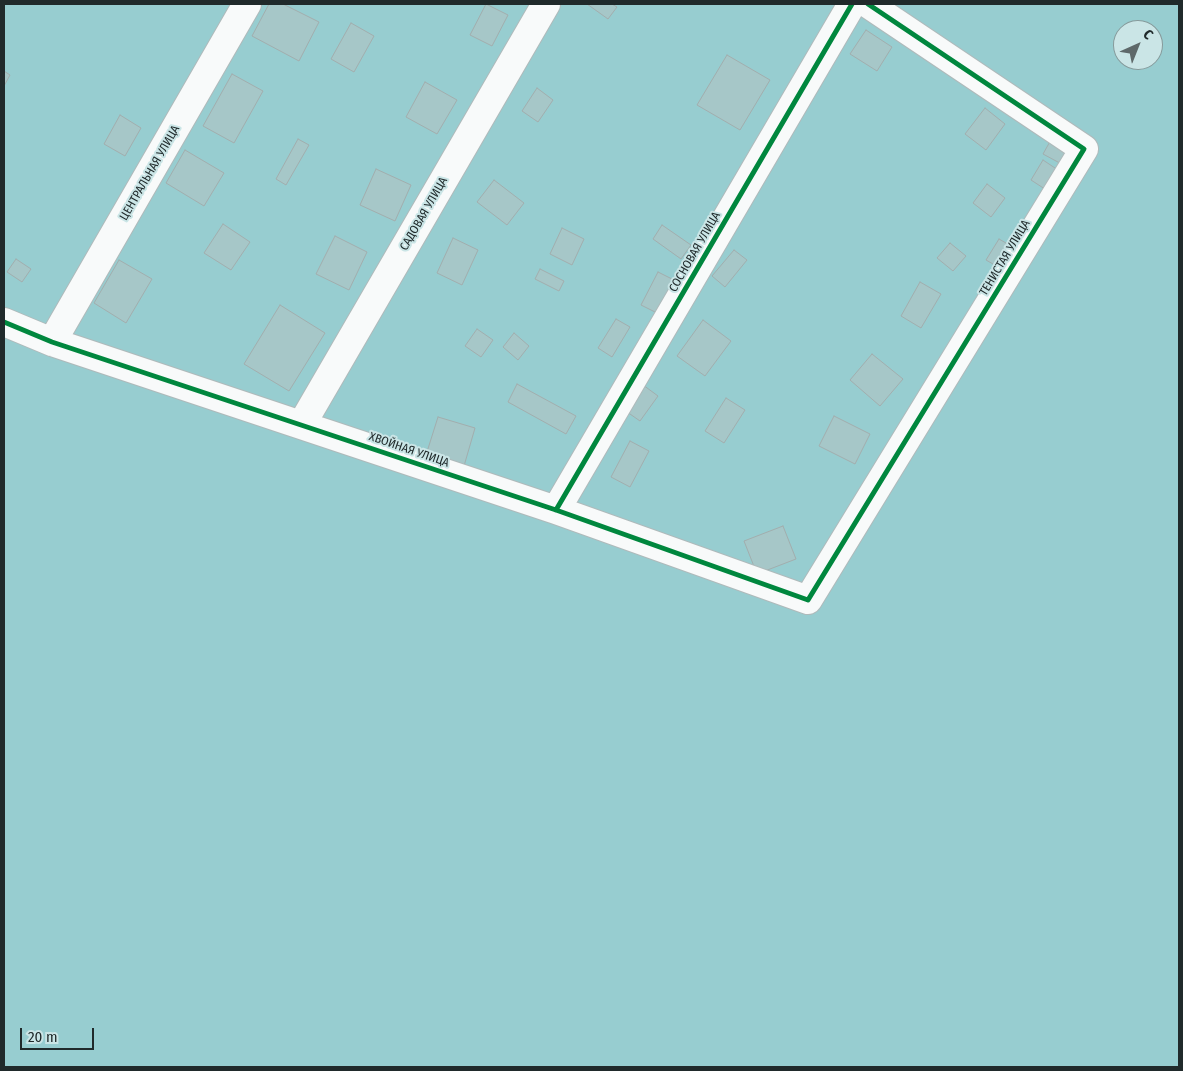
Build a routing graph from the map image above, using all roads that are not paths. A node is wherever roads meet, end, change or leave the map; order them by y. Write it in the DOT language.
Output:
graph roads {
  1 [pos="247,4"];
  2 [pos="546,4"];
  3 [pos="852,4"];
  4 [pos="868,4"];
  5 [pos="4,322"];
  6 [pos="52,342"];
  7 [pos="302,424"];
  8 [pos="556,510"];
  9 [pos="808,600"];
  1 -- 6 [label="street, ЦЕНТРАЛЬНАЯ УЛИЦА"];
  2 -- 7 [label="street, САДОВАЯ УЛИЦА"];
  3 -- 8 [label="street, СОСНОВАЯ УЛИЦА"];
  4 -- 9 [label="street, ТЕНИСТАЯ УЛИЦА"];
  5 -- 6 [label="street, ХВОЙНАЯ УЛИЦА"];
  6 -- 7 [label="street, ХВОЙНАЯ УЛИЦА"];
  7 -- 8 [label="street, ХВОЙНАЯ УЛИЦА"];
  8 -- 9 [label="street, ХВОЙНАЯ УЛИЦА"];
}
